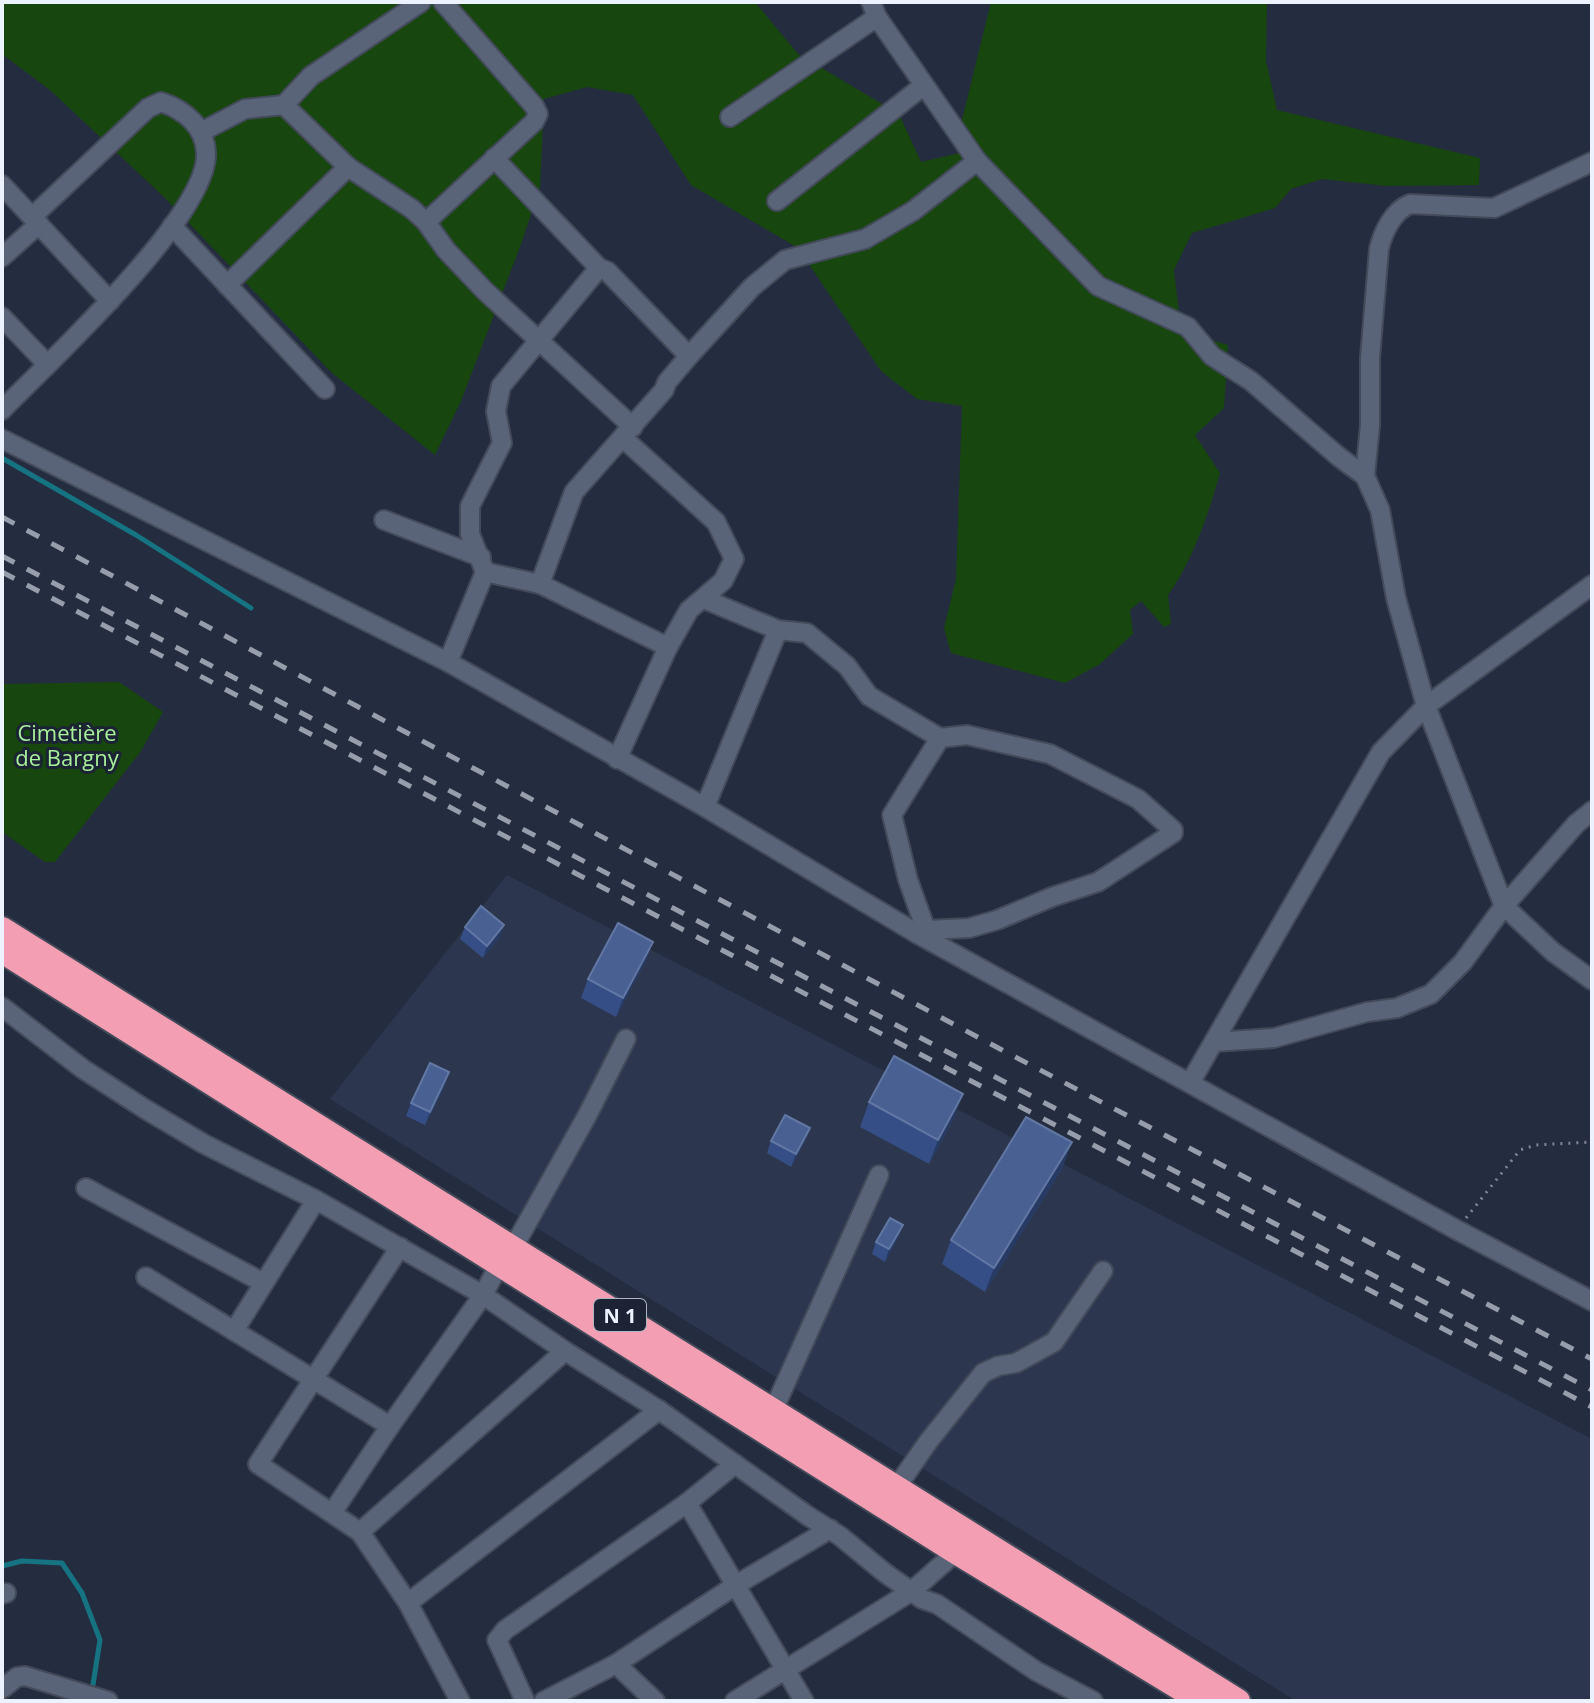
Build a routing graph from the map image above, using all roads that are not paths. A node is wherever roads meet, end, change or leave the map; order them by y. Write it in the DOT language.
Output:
graph roads {
  1 [pos="421,2"];
  2 [pos="443,2"];
  3 [pos="874,10"];
  4 [pos="923,86"];
  5 [pos="284,105"];
  6 [pos="730,117"];
  7 [pos="203,131"];
  8 [pos="494,158"];
  9 [pos="977,161"];
  10 [pos="1592,162"];
  11 [pos="348,167"];
  12 [pos="2,185"];
  13 [pos="777,201"];
  14 [pos="35,220"];
  15 [pos="426,222"];
  16 [pos="172,226"];
  17 [pos="2,257"];
  18 [pos="599,268"];
  19 [pos="227,285"];
  20 [pos="110,301"];
  21 [pos="2,317"];
  22 [pos="539,340"];
  23 [pos="689,356"];
  24 [pos="47,364"];
  25 [pos="325,389"];
  26 [pos="2,410"];
  27 [pos="628,432"];
  28 [pos="2,439"];
  29 [pos="1365,476"];
  30 [pos="384,520"];
  31 [pos="483,564"];
  32 [pos="540,584"];
  33 [pos="1592,585"];
  34 [pos="704,599"];
  35 [pos="778,630"];
  36 [pos="668,647"];
  37 [pos="448,662"];
  38 [pos="1426,706"];
  39 [pos="940,738"];
  40 [pos="617,759"];
  41 [pos="705,807"];
  42 [pos="1592,811"];
  43 [pos="1504,906"];
  44 [pos="2,929"];
  45 [pos="921,932"];
  46 [pos="2,951"];
  47 [pos="1592,980"];
  48 [pos="2,1007"];
  49 [pos="626,1039"];
  50 [pos="1214,1042"];
  51 [pos="1190,1083"];
  52 [pos="879,1175"];
  53 [pos="86,1188"];
  54 [pos="316,1200"];
  55 [pos="400,1247"];
  56 [pos="506,1257"];
  57 [pos="1103,1271"];
  58 [pos="146,1277"];
  59 [pos="264,1283"];
  60 [pos="483,1295"];
  61 [pos="1592,1301"];
  62 [pos="234,1331"];
  63 [pos="565,1351"];
  64 [pos="314,1380"];
  65 [pos="659,1410"];
  66 [pos="773,1411"];
  67 [pos="390,1426"];
  68 [pos="735,1464"];
  69 [pos="896,1488"];
  70 [pos="687,1503"];
  71 [pos="332,1513"];
  72 [pos="830,1529"];
  73 [pos="360,1532"];
  74 [pos="956,1552"];
  75 [pos="736,1585"];
  76 [pos="912,1591"];
  77 [pos="408,1603"];
  78 [pos="616,1664"];
  79 [pos="786,1672"];
  80 [pos="2,1689"];
  81 [pos="97,1697"];
  82 [pos="460,1701"];
  83 [pos="525,1701"];
  84 [pos="544,1701"];
  85 [pos="655,1701"];
  86 [pos="735,1701"];
  87 [pos="804,1701"];
  88 [pos="1093,1701"];
  89 [pos="1201,1701"];
  90 [pos="1238,1701"];
  1 -- 5 [label="street"];
  2 -- 8 [label="street"];
  3 -- 4 [label="street"];
  3 -- 6 [label="street"];
  4 -- 9 [label="street"];
  4 -- 13 [label="street"];
  5 -- 7 [label="street"];
  5 -- 11 [label="street"];
  7 -- 14 [label="street"];
  7 -- 16 [label="street"];
  8 -- 15 [label="street"];
  8 -- 18 [label="street"];
  9 -- 23 [label="street"];
  9 -- 29 [label="street"];
  10 -- 29 [label="street"];
  11 -- 15 [label="street"];
  11 -- 19 [label="street"];
  12 -- 14 [label="street"];
  14 -- 17 [label="street"];
  14 -- 20 [label="street"];
  15 -- 22 [label="street"];
  16 -- 19 [label="street"];
  16 -- 20 [label="street"];
  18 -- 22 [label="street"];
  18 -- 23 [label="street"];
  19 -- 25 [label="street"];
  20 -- 24 [label="street"];
  21 -- 24 [label="street"];
  22 -- 27 [label="street"];
  22 -- 31 [label="street"];
  23 -- 27 [label="street"];
  24 -- 26 [label="street"];
  27 -- 32 [label="street"];
  27 -- 34 [label="street"];
  28 -- 37 [label="street"];
  29 -- 38 [label="street"];
  30 -- 31 [label="street"];
  31 -- 32 [label="street"];
  31 -- 37 [label="street"];
  32 -- 36 [label="street"];
  33 -- 38 [label="street"];
  34 -- 35 [label="street"];
  34 -- 36 [label="street"];
  35 -- 39 [label="street"];
  35 -- 41 [label="street"];
  36 -- 40 [label="street"];
  37 -- 40 [label="street"];
  38 -- 43 [label="street"];
  38 -- 50 [label="street"];
  39 -- 45 [label="street"];
  39 -- 45 [label="street"];
  40 -- 41 [label="street"];
  41 -- 45 [label="street"];
  42 -- 43 [label="street"];
  43 -- 47 [label="street"];
  43 -- 50 [label="street"];
  44 -- 56 [label="highway, N 1"];
  45 -- 51 [label="street"];
  46 -- 56 [label="highway, N 1"];
  48 -- 54 [label="street"];
  49 -- 56 [label="street"];
  50 -- 51 [label="street"];
  51 -- 61 [label="street"];
  52 -- 66 [label="street"];
  53 -- 59 [label="street"];
  54 -- 55 [label="street"];
  54 -- 59 [label="street"];
  55 -- 60 [label="street"];
  55 -- 64 [label="street"];
  56 -- 60 [label="street"];
  56 -- 66 [label="highway, N 1"];
  56 -- 74 [label="highway, N 1"];
  57 -- 69 [label="street"];
  58 -- 62 [label="street"];
  59 -- 62 [label="street"];
  60 -- 63 [label="street"];
  60 -- 67 [label="street"];
  62 -- 64 [label="street"];
  63 -- 65 [label="street"];
  63 -- 73 [label="street"];
  64 -- 67 [label="street"];
  64 -- 71 [label="street"];
  65 -- 68 [label="street"];
  65 -- 77 [label="street"];
  66 -- 69 [label="highway, N 1"];
  67 -- 71 [label="street"];
  68 -- 70 [label="street"];
  68 -- 72 [label="street"];
  69 -- 90 [label="highway, N 1"];
  70 -- 75 [label="street"];
  70 -- 83 [label="street"];
  71 -- 73 [label="street"];
  72 -- 75 [label="street"];
  72 -- 76 [label="street"];
  73 -- 77 [label="street"];
  74 -- 76 [label="street"];
  74 -- 89 [label="highway, N 1"];
  75 -- 78 [label="street"];
  75 -- 79 [label="street"];
  76 -- 79 [label="street"];
  76 -- 88 [label="street"];
  77 -- 82 [label="street"];
  78 -- 84 [label="street"];
  78 -- 85 [label="street"];
  79 -- 86 [label="street"];
  79 -- 87 [label="street"];
  80 -- 81 [label="street"];
}
